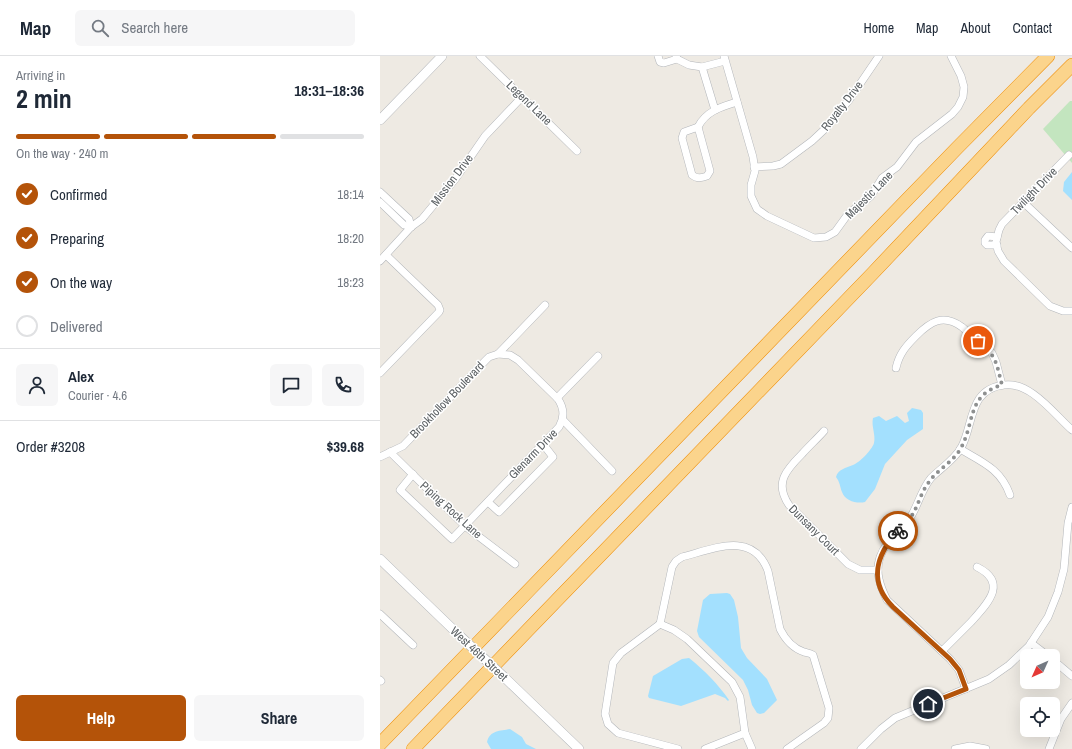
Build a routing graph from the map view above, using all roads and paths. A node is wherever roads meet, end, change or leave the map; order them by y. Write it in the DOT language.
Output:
graph roads {
  1 [pos="442,56"];
  2 [pos="480,56"];
  3 [pos="658,56"];
  4 [pos="879,56"];
  5 [pos="952,56"];
  6 [pos="1035,56"];
  7 [pos="1048,56"];
  8 [pos="677,58"];
  9 [pos="725,58"];
  10 [pos="1072,65"];
  11 [pos="702,67"];
  12 [pos="522,97"];
  13 [pos="737,102"];
  14 [pos="715,110"];
  15 [pos="380,120"];
  16 [pos="698,127"];
  17 [pos="957,148"];
  18 [pos="577,151"];
  19 [pos="1069,155"];
  20 [pos="754,167"];
  21 [pos="380,192"];
  22 [pos="380,202"];
  23 [pos="1023,202"];
  24 [pos="411,227"];
  25 [pos="997,237"];
  26 [pos="996,245"];
  27 [pos="1072,248"];
  28 [pos="386,254"];
  29 [pos="380,261"];
  30 [pos="545,306"];
  31 [pos="1072,311"];
  32 [pos="498,354"];
  33 [pos="598,356"];
  34 [pos="896,368"];
  35 [pos="380,373"];
  36 [pos="1002,385"];
  37 [pos="557,398"];
  38 [pos="563,420"];
  39 [pos="1072,430"];
  40 [pos="824,431"];
  41 [pos="542,444"];
  42 [pos="960,449"];
  43 [pos="390,452"];
  44 [pos="380,457"];
  45 [pos="612,471"];
  46 [pos="413,474"];
  47 [pos="1010,495"];
  48 [pos="488,502"];
  49 [pos="1072,507"];
  50 [pos="465,526"];
  51 [pos="380,559"];
  52 [pos="515,564"];
  53 [pos="977,568"];
  54 [pos="878,570"];
  55 [pos="380,614"];
  56 [pos="660,624"];
  57 [pos="1031,643"];
  58 [pos="413,645"];
  59 [pos="1039,649"];
  60 [pos="942,651"];
  61 [pos="1060,666"];
  62 [pos="1072,676"];
  63 [pos="966,689"];
  64 [pos="1072,703"];
  65 [pos="745,732"];
  66 [pos="380,744"];
  67 [pos="955,748"];
  68 [pos="413,749"];
  69 [pos="579,749"];
  70 [pos="678,749"];
  71 [pos="705,749"];
  72 [pos="752,749"];
  73 [pos="787,749"];
  74 [pos="861,749"];
  75 [pos="986,749"];
  76 [pos="1049,749"];
  1 -- 15 [label="street"];
  2 -- 12 [label="street, Legend Lane"];
  3 -- 8 [label="street"];
  4 -- 20 [label="street, Royalty Drive"];
  5 -- 20 [label="street, Majestic Lane"];
  6 -- 17 [label="highway"];
  7 -- 17 [label="highway"];
  8 -- 11 [label="street"];
  9 -- 11 [label="street"];
  9 -- 13 [label="street"];
  10 -- 68 [label="highway"];
  11 -- 14 [label="street"];
  12 -- 18 [label="street, Legend Lane"];
  12 -- 24 [label="street, Mission Drive"];
  13 -- 14 [label="street"];
  13 -- 20 [label="street"];
  14 -- 16 [label="street"];
  16 -- 16 [label="street"];
  17 -- 66 [label="highway"];
  19 -- 23 [label="street, Twilight Drive"];
  21 -- 24 [label="street"];
  22 -- 24 [label="street"];
  23 -- 25 [label="street, Twilight Drive"];
  23 -- 27 [label="street"];
  24 -- 28 [label="street, Mission Drive"];
  25 -- 26 [label="street"];
  25 -- 26 [label="street"];
  26 -- 31 [label="street"];
  28 -- 29 [label="street, Mission Drive"];
  28 -- 35 [label="street"];
  30 -- 32 [label="street, Brookhollow Boulevard"];
  32 -- 37 [label="street, Glenarm Drive"];
  32 -- 43 [label="street, Brookhollow Boulevard"];
  33 -- 37 [label="street"];
  34 -- 36 [label="street"];
  36 -- 39 [label="street"];
  36 -- 42 [label="street"];
  37 -- 38 [label="street, Glenarm Drive"];
  38 -- 41 [label="street, Glenarm Drive"];
  38 -- 45 [label="street"];
  40 -- 54 [label="street, Dunsany Court"];
  41 -- 48 [label="street, Glenarm Drive"];
  41 -- 48 [label="street"];
  42 -- 47 [label="street"];
  42 -- 54 [label="street"];
  43 -- 44 [label="street, Brookhollow Boulevard"];
  43 -- 46 [label="street, Piping Rock Lane"];
  46 -- 50 [label="street, Piping Rock Lane"];
  46 -- 50 [label="street, Glenarm Drive"];
  48 -- 50 [label="street, Glenarm Drive"];
  49 -- 57 [label="street"];
  50 -- 52 [label="street, Piping Rock Lane"];
  51 -- 69 [label="street, West 46th Street, bridge"];
  53 -- 60 [label="street"];
  54 -- 60 [label="street"];
  55 -- 58 [label="street"];
  56 -- 65 [label="street"];
  56 -- 70 [label="street"];
  56 -- 73 [label="street"];
  57 -- 59 [label="street"];
  57 -- 63 [label="street"];
  60 -- 63 [label="street"];
  61 -- 62 [label="street"];
  63 -- 74 [label="street"];
  64 -- 76 [label="street"];
  65 -- 71 [label="street"];
  65 -- 72 [label="street"];
  67 -- 75 [label="street"];
}
